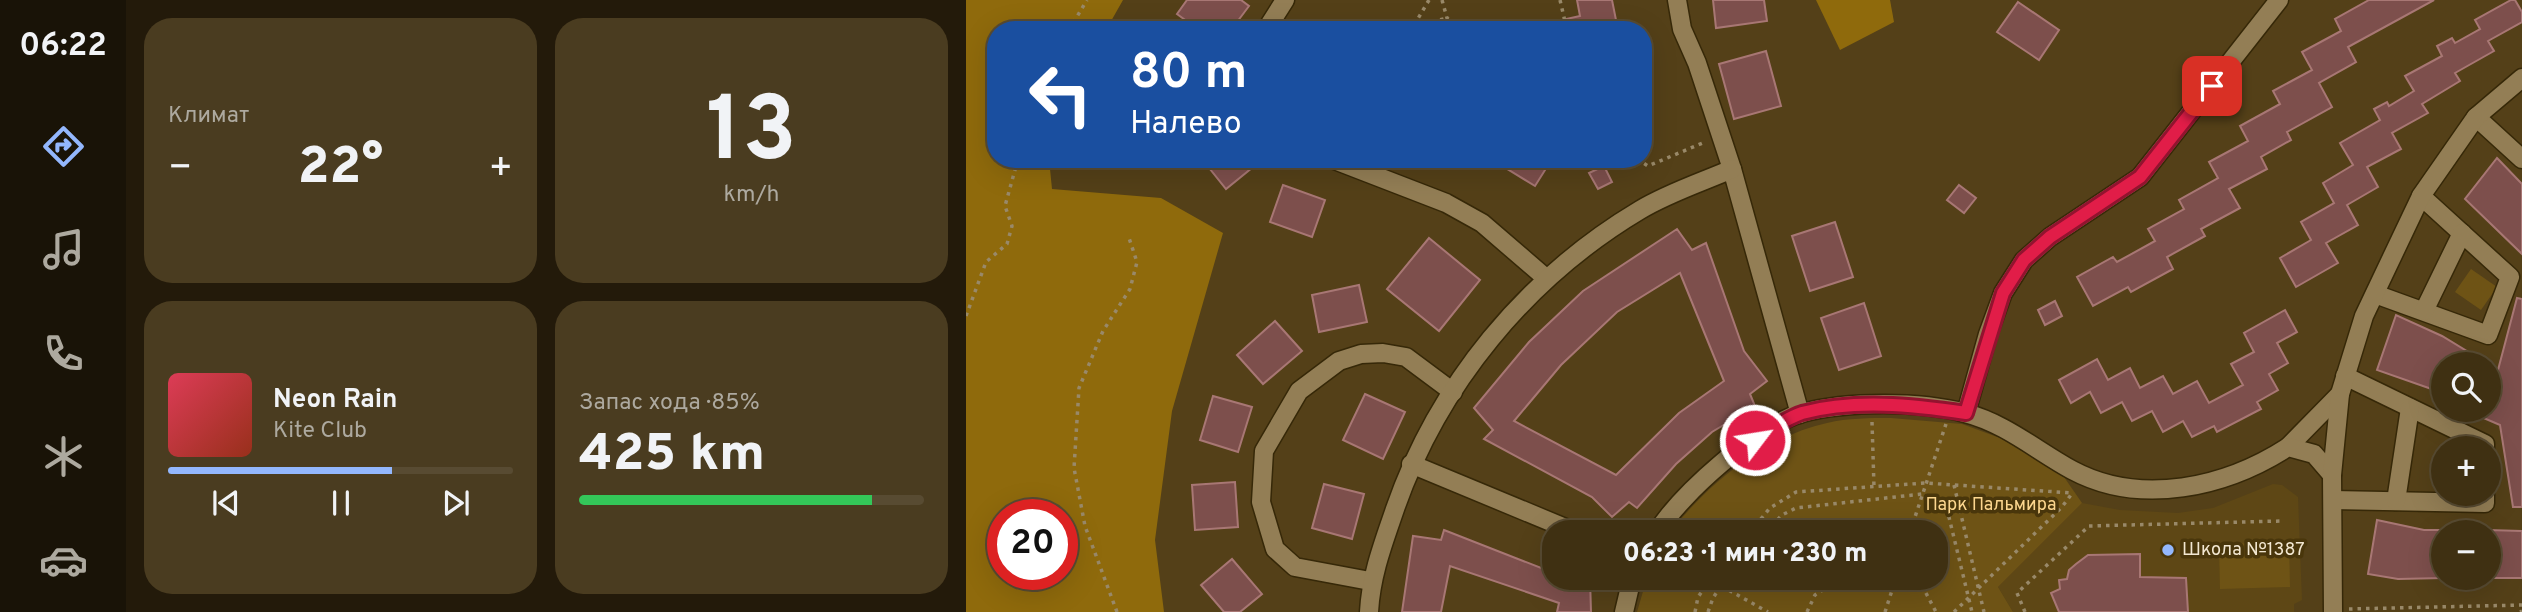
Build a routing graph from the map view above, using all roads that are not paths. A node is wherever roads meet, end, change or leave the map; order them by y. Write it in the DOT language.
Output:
graph roads {
  1 [pos="1678,0"];
  2 [pos="2278,0"];
  3 [pos="1283,3"];
  4 [pos="1272,21"];
  5 [pos="1281,21"];
  6 [pos="2522,78"];
  7 [pos="2476,117"];
  8 [pos="2522,159"];
  9 [pos="1355,168"];
  10 [pos="1732,169"];
  11 [pos="2421,196"];
  12 [pos="2462,233"];
  13 [pos="1547,279"];
  14 [pos="2375,294"];
  15 [pos="2424,311"];
  16 [pos="2345,376"];
  17 [pos="1453,391"];
  18 [pos="2340,394"];
  19 [pos="2410,408"];
  20 [pos="1958,412"];
  21 [pos="1800,414"];
  22 [pos="2468,436"];
  23 [pos="2288,447"];
  24 [pos="1411,464"];
  25 [pos="2332,475"];
  26 [pos="2333,500"];
  27 [pos="2396,501"];
  28 [pos="2431,502"];
  29 [pos="1546,520"];
  30 [pos="1666,520"];
  31 [pos="1370,581"];
  32 [pos="1629,590"];
  33 [pos="2333,611"];
  34 [pos="1369,612"];
  35 [pos="1624,612"];
  1 -- 10 [label="lane"];
  2 -- 20 [label="lane"];
  3 -- 4 [label="lane"];
  3 -- 5 [label="lane"];
  6 -- 7 [label="lane"];
  7 -- 8 [label="lane"];
  7 -- 11 [label="lane"];
  9 -- 13 [label="lane"];
  10 -- 13 [label="lane"];
  10 -- 21 [label="lane"];
  11 -- 12 [label="lane"];
  11 -- 14 [label="lane"];
  12 -- 15 [label="lane"];
  12 -- 15 [label="lane"];
  13 -- 17 [label="lane"];
  14 -- 15 [label="lane"];
  14 -- 16 [label="lane"];
  16 -- 18 [label="lane"];
  16 -- 19 [label="lane"];
  17 -- 24 [label="lane"];
  17 -- 31 [label="lane"];
  18 -- 23 [label="lane"];
  18 -- 25 [label="lane"];
  19 -- 22 [label="lane"];
  19 -- 27 [label="lane"];
  20 -- 21 [label="lane"];
  20 -- 23 [label="lane"];
  21 -- 30 [label="lane"];
  23 -- 25 [label="lane"];
  24 -- 29 [label="lane"];
  24 -- 31 [label="lane"];
  25 -- 26 [label="lane"];
  26 -- 27 [label="lane"];
  26 -- 33 [label="lane"];
  27 -- 28 [label="lane"];
  31 -- 34 [label="lane"];
  32 -- 35 [label="lane"];
}
